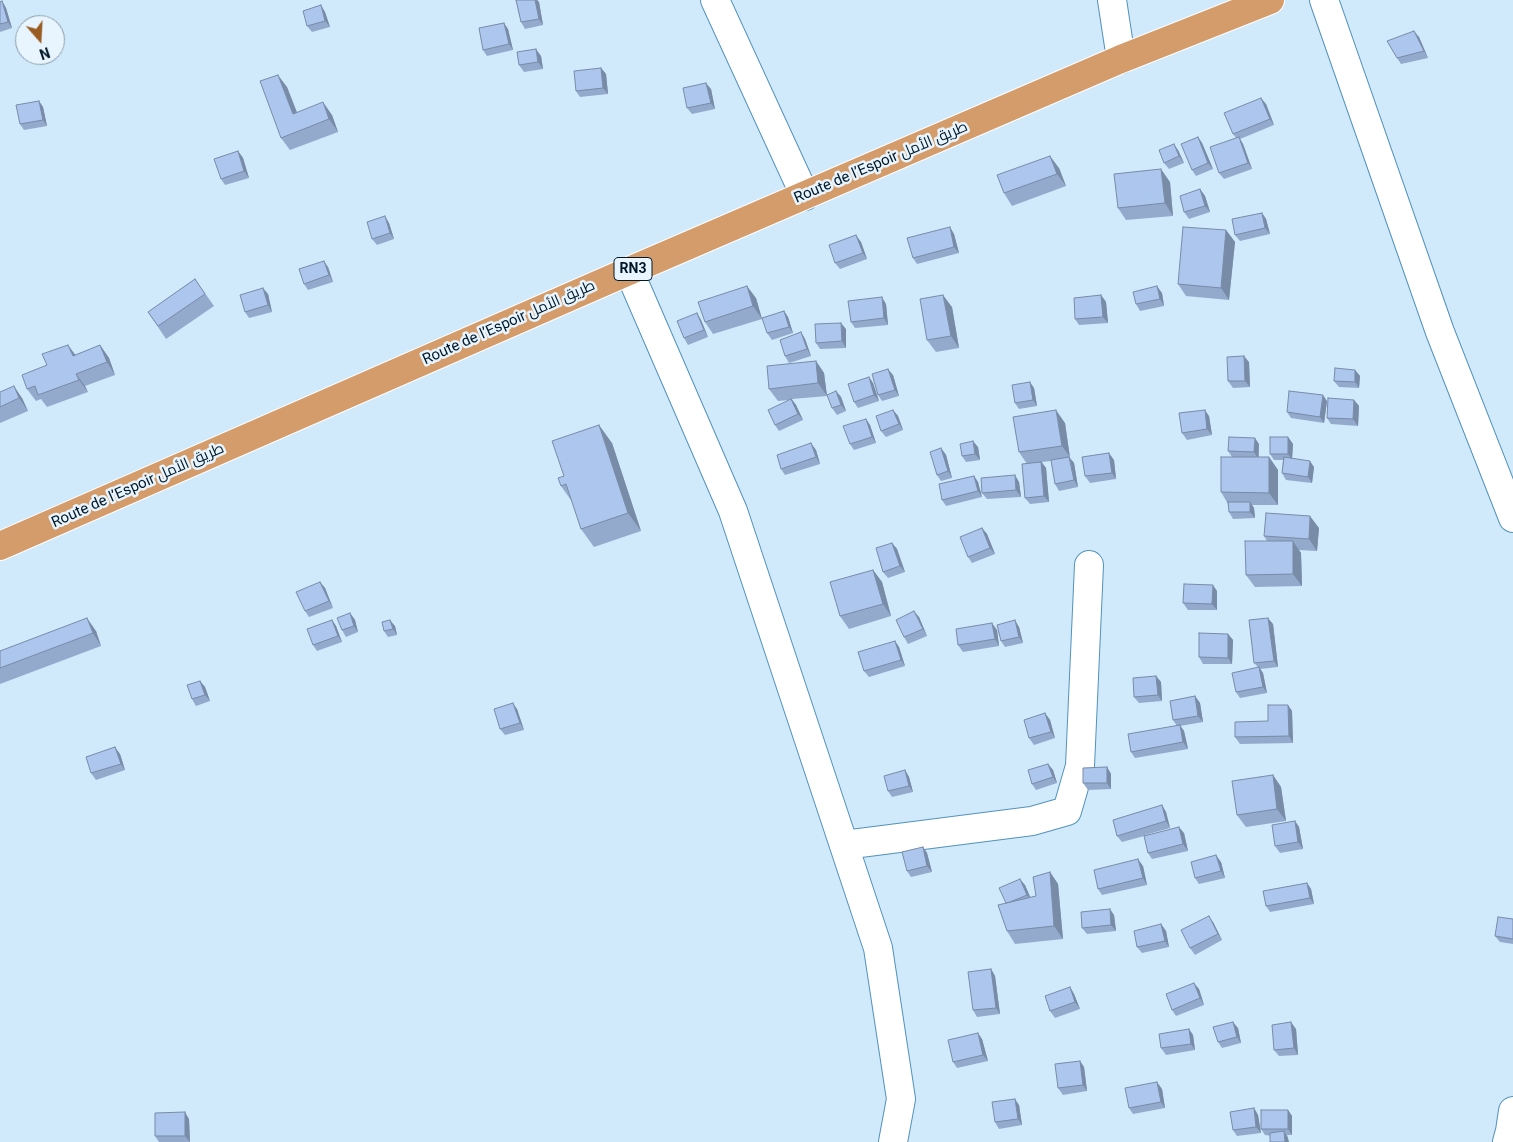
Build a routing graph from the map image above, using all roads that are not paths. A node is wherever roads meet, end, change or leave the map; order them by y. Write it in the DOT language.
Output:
graph roads {
  1 [pos="715,0"];
  2 [pos="1112,0"];
  3 [pos="1270,0"];
  4 [pos="1324,0"];
  5 [pos="1121,59"];
  6 [pos="805,196"];
  7 [pos="629,271"];
  8 [pos="1513,518"];
  9 [pos="0,546"];
  10 [pos="1089,565"];
  11 [pos="844,845"];
  12 [pos="1513,1111"];
  13 [pos="893,1142"];
  14 [pos="1507,1142"];
  1 -- 6 [label="street"];
  2 -- 5 [label="street"];
  3 -- 5 [label="highway, Route de l’Espoir طريق الأمل / RN3"];
  4 -- 8 [label="street"];
  5 -- 6 [label="highway, Route de l’Espoir طريق الأمل / RN3"];
  6 -- 7 [label="highway, Route de l’Espoir طريق الأمل / RN3"];
  7 -- 9 [label="highway, Route de l’Espoir طريق الأمل / RN3"];
  7 -- 11 [label="street"];
  10 -- 11 [label="street"];
  11 -- 13 [label="street"];
  12 -- 14 [label="street"];
}
